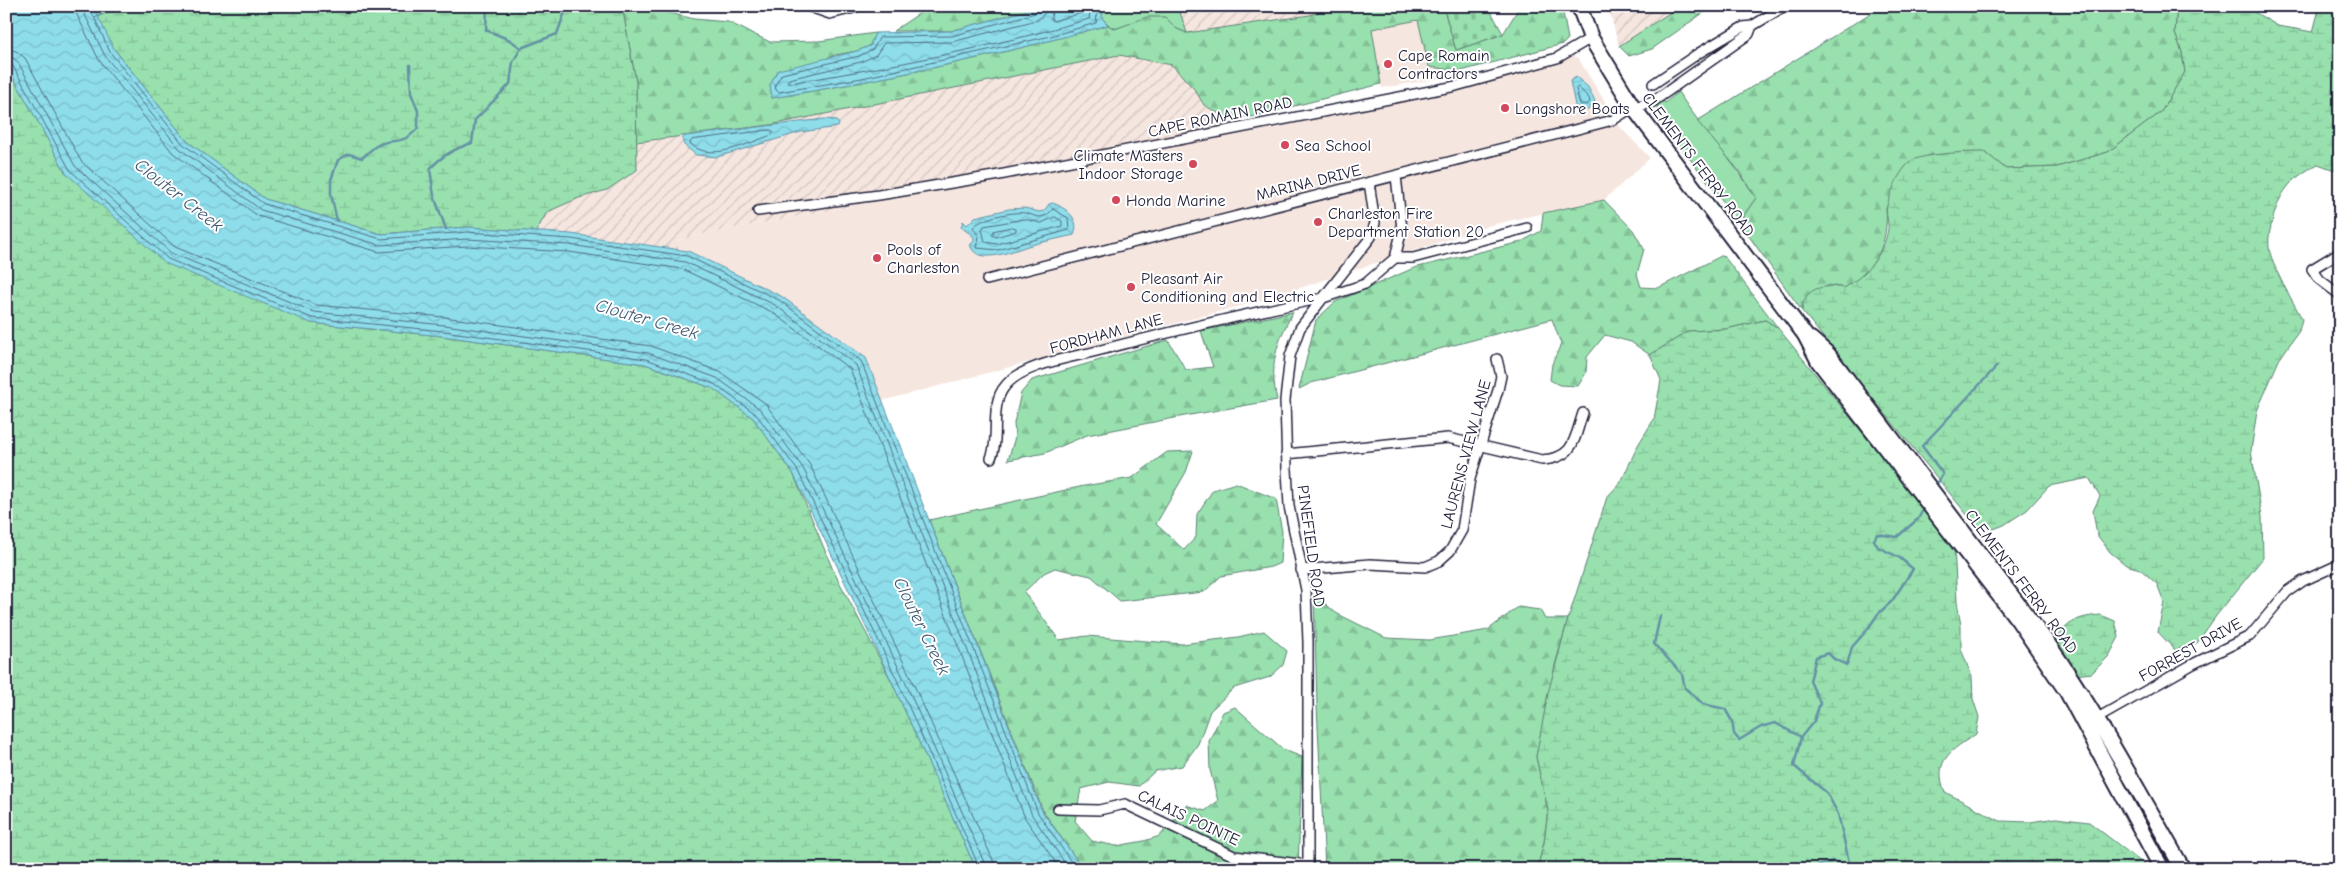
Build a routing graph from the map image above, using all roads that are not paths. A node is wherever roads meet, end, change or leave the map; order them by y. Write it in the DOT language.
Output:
graph roads {
  1 [pos="807,6"];
  2 [pos="855,6"];
  3 [pos="1579,6"];
  4 [pos="1785,6"];
  5 [pos="1752,26"];
  6 [pos="1591,38"];
  7 [pos="1653,84"];
  8 [pos="1633,107"];
  9 [pos="1396,176"];
  10 [pos="1370,182"];
  11 [pos="758,211"];
  12 [pos="1527,228"];
  13 [pos="2340,252"];
  14 [pos="1395,258"];
  15 [pos="987,280"];
  16 [pos="2340,295"];
  17 [pos="1323,298"];
  18 [pos="1497,359"];
  19 [pos="1583,413"];
  20 [pos="1479,445"];
  21 [pos="1286,454"];
  22 [pos="991,458"];
  23 [pos="1943,513"];
  24 [pos="2340,564"];
  25 [pos="1301,570"];
  26 [pos="2096,719"];
  27 [pos="1058,809"];
  28 [pos="1308,867"];
  29 [pos="2162,869"];
  30 [pos="2183,869"];
  1 -- 2 [label="street"];
  3 -- 6 [label="main road, CLEMENTS FERRY ROAD"];
  4 -- 5 [label="street"];
  5 -- 7 [label="street"];
  5 -- 8 [label="street, MARINA DRIVE"];
  6 -- 8 [label="main road, CLEMENTS FERRY ROAD"];
  6 -- 11 [label="street, CAPE ROMAIN ROAD"];
  8 -- 9 [label="street, MARINA DRIVE"];
  8 -- 23 [label="main road, CLEMENTS FERRY ROAD"];
  9 -- 10 [label="street, MARINA DRIVE"];
  9 -- 14 [label="street"];
  10 -- 15 [label="street, MARINA DRIVE"];
  10 -- 17 [label="street, PINEFIELD ROAD"];
  12 -- 14 [label="street"];
  13 -- 16 [label="street"];
  14 -- 17 [label="street"];
  17 -- 21 [label="street, PINEFIELD ROAD"];
  17 -- 22 [label="street, FORDHAM LANE"];
  18 -- 20 [label="street, LAURENS VIEW LANE"];
  19 -- 20 [label="street"];
  20 -- 21 [label="street"];
  20 -- 25 [label="street, LAURENS VIEW LANE"];
  21 -- 25 [label="street, PINEFIELD ROAD"];
  23 -- 26 [label="main road, CLEMENTS FERRY ROAD"];
  23 -- 29 [label="main road, CLEMENTS FERRY ROAD"];
  24 -- 26 [label="street, FORREST DRIVE"];
  25 -- 28 [label="street, PINEFIELD ROAD"];
  26 -- 30 [label="main road, CLEMENTS FERRY ROAD"];
  27 -- 28 [label="street, CALAIS POINTE"];
}
